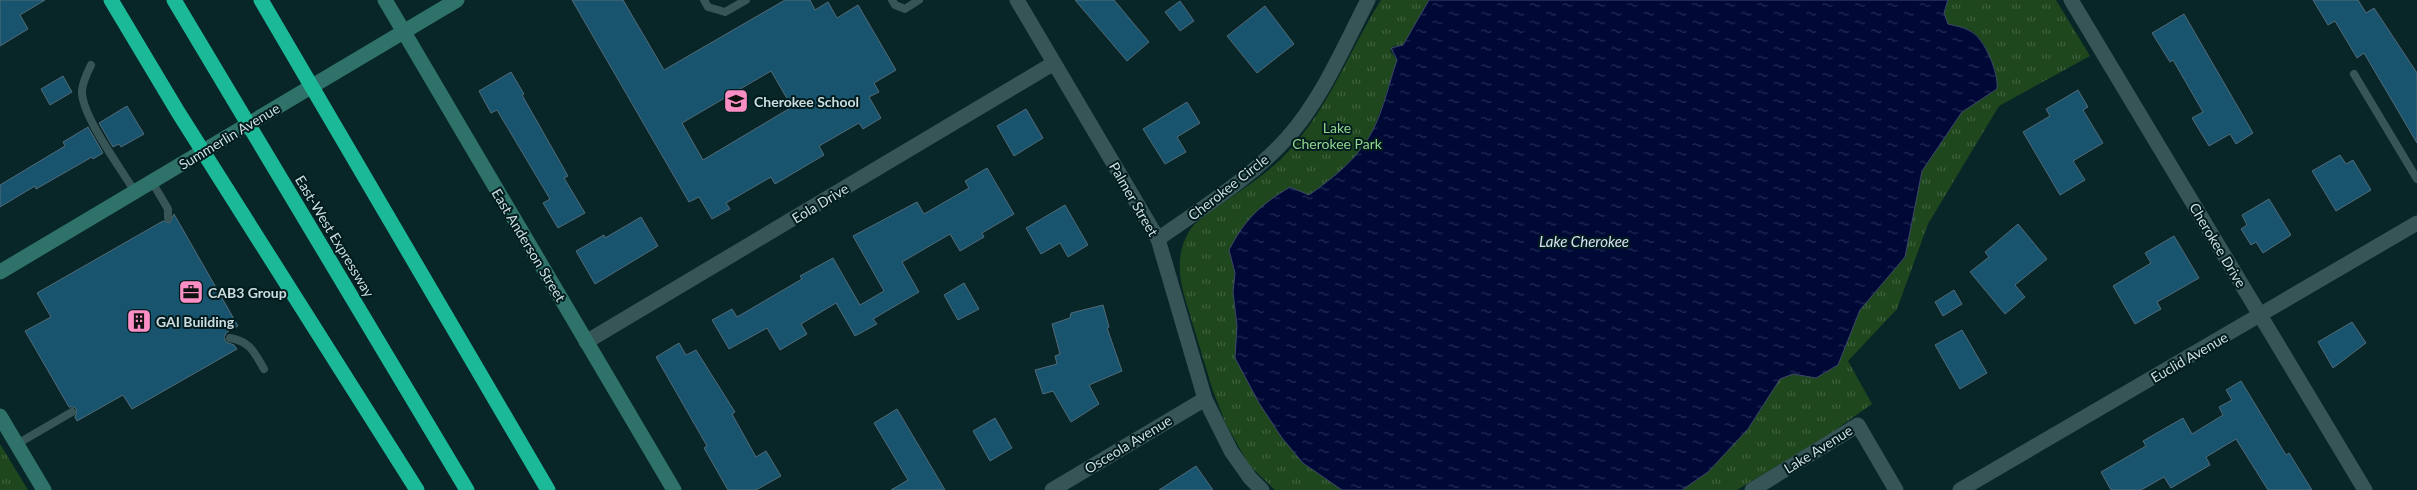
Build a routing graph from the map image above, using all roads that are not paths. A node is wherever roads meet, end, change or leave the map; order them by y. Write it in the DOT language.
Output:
graph roads {
  1 [pos="111,0"];
  2 [pos="174,0"];
  3 [pos="261,0"];
  4 [pos="266,0"];
  5 [pos="385,0"];
  6 [pos="457,0"];
  7 [pos="704,0"];
  8 [pos="746,0"];
  9 [pos="892,0"];
  10 [pos="919,0"];
  11 [pos="1368,0"];
  12 [pos="2071,0"];
  13 [pos="1021,2"];
  14 [pos="277,26"];
  15 [pos="404,32"];
  16 [pos="1054,64"];
  17 [pos="91,65"];
  18 [pos="2354,74"];
  19 [pos="2417,179"];
  20 [pos="152,182"];
  21 [pos="135,192"];
  22 [pos="168,214"];
  23 [pos="2417,223"];
  24 [pos="1158,239"];
  25 [pos="0,272"];
  26 [pos="2260,315"];
  27 [pos="230,338"];
  28 [pos="586,342"];
  29 [pos="264,369"];
  30 [pos="1205,399"];
  31 [pos="72,412"];
  32 [pos="0,416"];
  33 [pos="17,444"];
  34 [pos="44,490"];
  35 [pos="417,490"];
  36 [pos="467,490"];
  37 [pos="548,490"];
  38 [pos="674,490"];
  39 [pos="1052,490"];
  40 [pos="1262,490"];
  41 [pos="1752,490"];
  42 [pos="1896,490"];
  43 [pos="1960,490"];
  44 [pos="2365,490"];
  1 -- 35 [label="highway"];
  2 -- 36 [label="highway, East-West Expressway"];
  3 -- 14 [label="highway"];
  4 -- 14 [label="highway"];
  5 -- 15 [label="main road, East Anderson Street"];
  6 -- 15 [label="main road, Summerlin Avenue"];
  7 -- 8 [label="lane"];
  9 -- 10 [label="lane"];
  11 -- 24 [label="street, Cherokee Circle"];
  12 -- 26 [label="street, Cherokee Drive"];
  13 -- 16 [label="street, Palmer Street"];
  14 -- 37 [label="highway"];
  15 -- 20 [label="main road, Summerlin Avenue"];
  15 -- 28 [label="main road, East Anderson Street"];
  16 -- 24 [label="street, Palmer Street"];
  16 -- 28 [label="street, Eola Drive"];
  17 -- 21 [label="lane"];
  18 -- 19 [label="lane"];
  20 -- 21 [label="main road, Summerlin Avenue"];
  20 -- 22 [label="lane"];
  21 -- 25 [label="main road, Summerlin Avenue"];
  23 -- 26 [label="street, Euclid Avenue"];
  24 -- 30 [label="street, Palmer Street"];
  26 -- 43 [label="street, Euclid Avenue"];
  26 -- 44 [label="street, Cherokee Drive"];
  27 -- 29 [label="lane"];
  28 -- 38 [label="main road, East Anderson Street"];
  30 -- 39 [label="street, Osceola Avenue"];
  30 -- 40 [label="street, Palmer Street"];
  31 -- 33 [label="lane"];
  32 -- 33 [label="main road"];
  33 -- 34 [label="main road"];
  41 -- 42 [label="street, Lake Avenue"];
}
